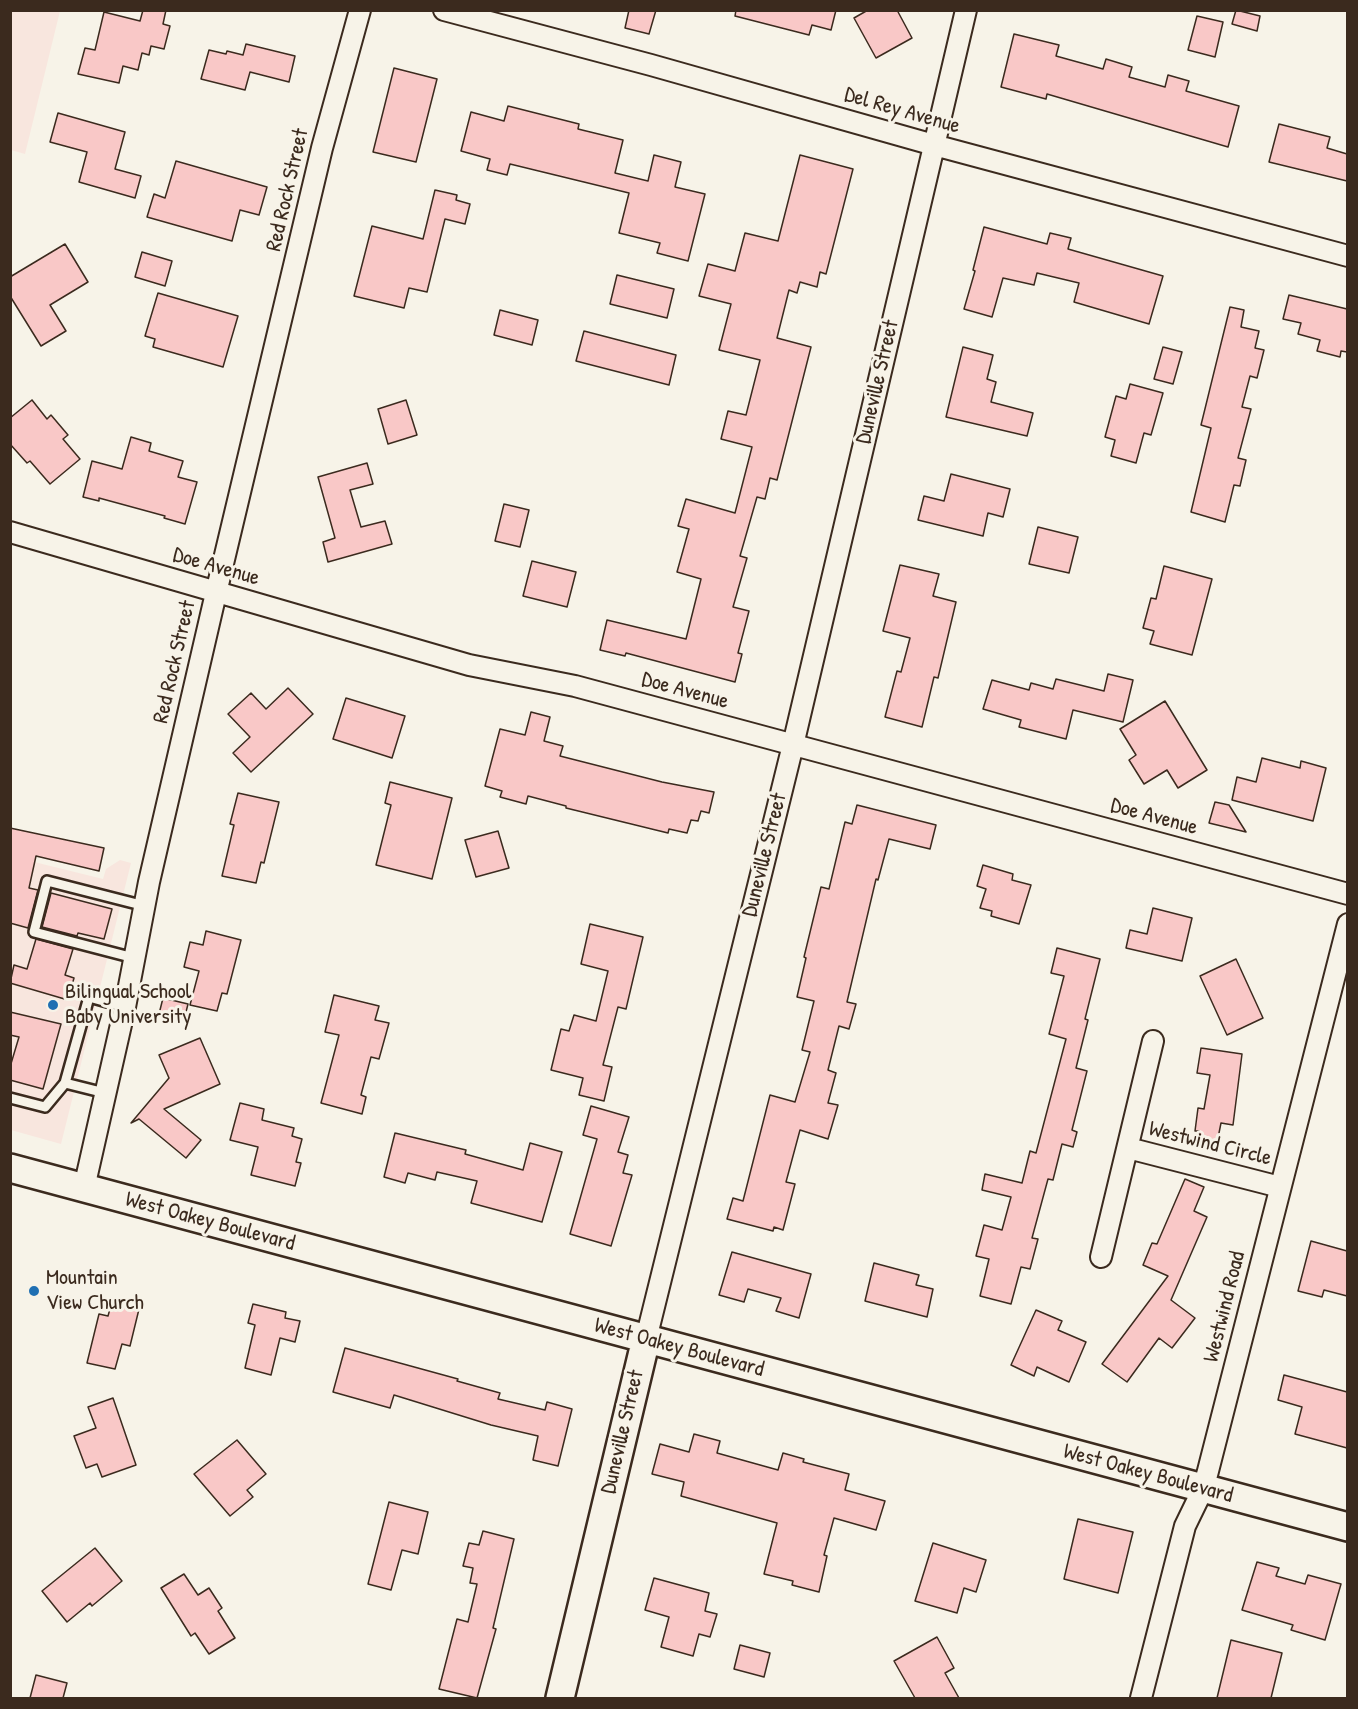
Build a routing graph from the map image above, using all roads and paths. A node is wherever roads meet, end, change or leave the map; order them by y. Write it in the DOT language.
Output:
graph roads {
  1 [pos="360,10"];
  2 [pos="444,10"];
  3 [pos="966,10"];
  4 [pos="934,145"];
  5 [pos="1347,256"];
  6 [pos="10,532"];
  7 [pos="216,593"];
  8 [pos="793,745"];
  9 [pos="1347,894"];
  10 [pos="145,906"];
  11 [pos="1347,924"];
  12 [pos="134,958"];
  13 [pos="125,1007"];
  14 [pos="1154,1041"];
  15 [pos="65,1083"];
  16 [pos="105,1093"];
  17 [pos="10,1098"];
  18 [pos="1128,1148"];
  19 [pos="10,1168"];
  20 [pos="1280,1187"];
  21 [pos="84,1188"];
  22 [pos="1101,1257"];
  23 [pos="646,1339"];
  24 [pos="1203,1489"];
  25 [pos="1347,1527"];
  26 [pos="560,1698"];
  27 [pos="1142,1698"];
  1 -- 7 [label="street, Red Rock Street"];
  2 -- 4 [label="street, Del Rey Avenue"];
  3 -- 4 [label="street, Duneville Street"];
  4 -- 5 [label="street, Del Rey Avenue"];
  4 -- 8 [label="street, Duneville Street"];
  6 -- 7 [label="street, Doe Avenue"];
  7 -- 8 [label="street, Doe Avenue"];
  7 -- 10 [label="street, Red Rock Street"];
  8 -- 9 [label="street, Doe Avenue"];
  8 -- 23 [label="street, Duneville Street"];
  10 -- 12 [label="street, Red Rock Street"];
  10 -- 12 [label="lane"];
  11 -- 20 [label="street, Westwind Road"];
  12 -- 13 [label="street, Red Rock Street"];
  13 -- 15 [label="lane"];
  13 -- 16 [label="street, Red Rock Street"];
  14 -- 18 [label="street, Westwind Circle"];
  15 -- 16 [label="lane"];
  15 -- 17 [label="lane"];
  16 -- 21 [label="street, Red Rock Street"];
  18 -- 20 [label="street, Westwind Circle"];
  18 -- 22 [label="street, Westwind Circle"];
  19 -- 21 [label="main road, West Oakey Boulevard"];
  20 -- 24 [label="street, Westwind Road"];
  21 -- 23 [label="main road, West Oakey Boulevard"];
  23 -- 24 [label="main road, West Oakey Boulevard"];
  23 -- 26 [label="main road, Duneville Street"];
  24 -- 25 [label="main road, West Oakey Boulevard"];
  24 -- 27 [label="street, Westwind Road"];
}
